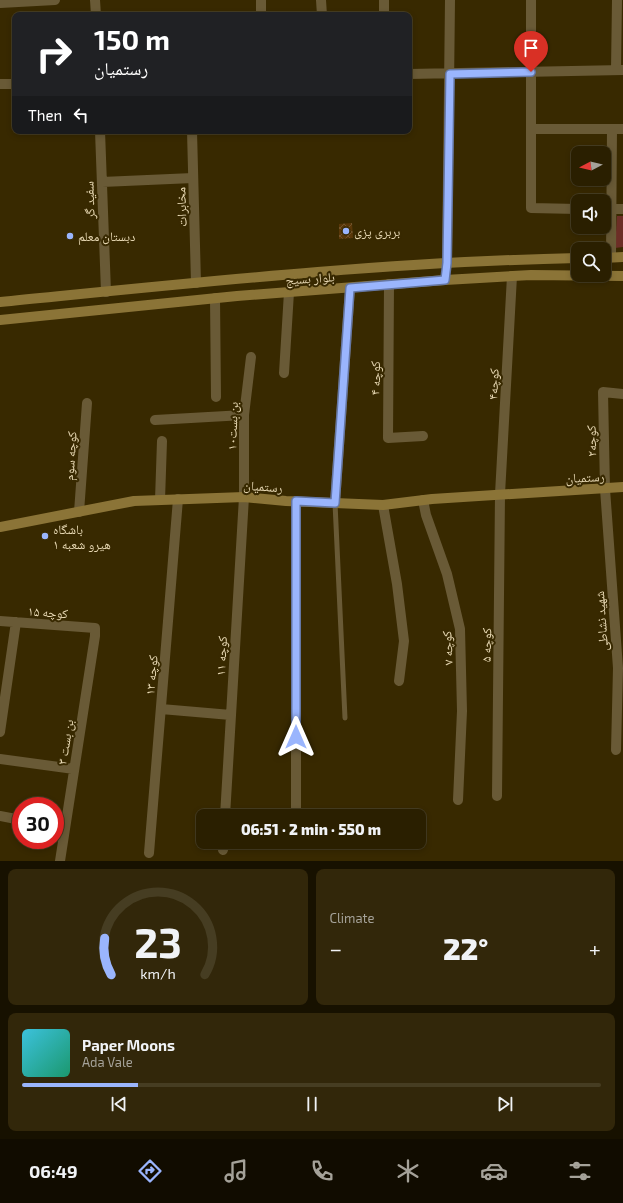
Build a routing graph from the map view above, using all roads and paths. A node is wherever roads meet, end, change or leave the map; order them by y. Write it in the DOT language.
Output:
graph roads {
  1 [pos="55,0"];
  2 [pos="95,0"];
  3 [pos="261,0"];
  4 [pos="322,0"];
  5 [pos="384,0"];
  6 [pos="450,0"];
  7 [pos="531,0"];
  8 [pos="617,0"];
  9 [pos="0,3"];
  10 [pos="96,12"];
  11 [pos="261,12"];
  12 [pos="322,12"];
  13 [pos="384,12"];
  14 [pos="619,70"];
  15 [pos="531,72"];
  16 [pos="412,74"];
  17 [pos="450,74"];
  18 [pos="0,84"];
  19 [pos="12,84"];
  20 [pos="531,129"];
  21 [pos="612,129"];
  22 [pos="623,129"];
  23 [pos="100,134"];
  24 [pos="192,134"];
  25 [pos="193,178"];
  26 [pos="102,182"];
  27 [pos="609,194"];
  28 [pos="571,209"];
  29 [pos="611,209"];
  30 [pos="623,209"];
  31 [pos="611,257"];
  32 [pos="623,257"];
  33 [pos="571,258"];
  34 [pos="447,263"];
  35 [pos="512,276"];
  36 [pos="623,276"];
  37 [pos="445,280"];
  38 [pos="196,283"];
  39 [pos="389,284"];
  40 [pos="350,288"];
  41 [pos="106,292"];
  42 [pos="289,292"];
  43 [pos="215,298"];
  44 [pos="0,302"];
  45 [pos="107,309"];
  46 [pos="0,320"];
  47 [pos="251,357"];
  48 [pos="284,373"];
  49 [pos="623,394"];
  50 [pos="216,397"];
  51 [pos="87,403"];
  52 [pos="244,415"];
  53 [pos="155,420"];
  54 [pos="422,436"];
  55 [pos="162,441"];
  56 [pos="623,487"];
  57 [pos="605,489"];
  58 [pos="500,494"];
  59 [pos="244,497"];
  60 [pos="178,499"];
  61 [pos="160,500"];
  62 [pos="423,500"];
  63 [pos="296,501"];
  64 [pos="335,503"];
  65 [pos="383,505"];
  66 [pos="79,512"];
  67 [pos="0,527"];
  68 [pos="0,621"];
  69 [pos="16,622"];
  70 [pos="95,628"];
  71 [pos="620,668"];
  72 [pos="399,681"];
  73 [pos="161,709"];
  74 [pos="231,715"];
  75 [pos="345,718"];
  76 [pos="0,732"];
  77 [pos="616,750"];
  78 [pos="0,759"];
  79 [pos="74,769"];
  80 [pos="497,796"];
  81 [pos="458,800"];
  82 [pos="225,809"];
  83 [pos="296,809"];
  84 [pos="64,810"];
  85 [pos="0,816"];
  86 [pos="12,818"];
  87 [pos="60,849"];
  88 [pos="150,854"];
  89 [pos="60,861"];
  1 -- 9 [label="street"];
  2 -- 10 [label="street"];
  3 -- 11 [label="street"];
  4 -- 12 [label="street"];
  5 -- 13 [label="street"];
  6 -- 17 [label="street"];
  7 -- 15 [label="street"];
  8 -- 14 [label="street"];
  14 -- 15 [label="street"];
  15 -- 17 [label="street"];
  15 -- 20 [label="street"];
  16 -- 17 [label="street"];
  17 -- 34 [label="street"];
  18 -- 19 [label="street"];
  20 -- 21 [label="street"];
  20 -- 28 [label="street"];
  21 -- 22 [label="street"];
  21 -- 27 [label="street"];
  23 -- 26 [label="street, سفید گر"];
  24 -- 25 [label="street, مخابرات"];
  25 -- 26 [label="street"];
  25 -- 38 [label="street, مخابرات"];
  26 -- 41 [label="street, سفید گر"];
  29 -- 30 [label="street"];
  31 -- 32 [label="main road"];
  33 -- 34 [label="main road, بلوار بسیج"];
  34 -- 37 [label="main road"];
  34 -- 38 [label="main road, بلوار بسیج"];
  35 -- 36 [label="main road, بلوار بسیج"];
  35 -- 37 [label="main road, بلوار بسیج"];
  35 -- 58 [label="street, کوچه۴"];
  37 -- 39 [label="main road, بلوار بسیج"];
  38 -- 41 [label="main road, بلوار بسیج"];
  39 -- 40 [label="main road, بلوار بسیج"];
  39 -- 54 [label="street, کوچه ۴"];
  40 -- 42 [label="main road, بلوار بسیج"];
  40 -- 64 [label="street"];
  41 -- 44 [label="main road, بلوار بسیج"];
  41 -- 45 [label="main road"];
  42 -- 43 [label="main road, بلوار بسیج"];
  42 -- 48 [label="street"];
  43 -- 45 [label="main road, بلوار بسیج"];
  43 -- 50 [label="street"];
  45 -- 46 [label="main road, بلوار بسیج"];
  47 -- 52 [label="street, بن بست۱۰"];
  49 -- 57 [label="street, کوچه۲"];
  51 -- 66 [label="street, کوچه سوم"];
  52 -- 53 [label="street"];
  52 -- 59 [label="street, بن بست۱۰"];
  55 -- 61 [label="street"];
  56 -- 57 [label="main road, رستمیان"];
  57 -- 58 [label="main road, رستمیان"];
  57 -- 71 [label="street, شهید نشاطی"];
  58 -- 62 [label="main road, رستمیان"];
  58 -- 80 [label="street, کوچه ۵"];
  59 -- 60 [label="main road, رستمیان"];
  59 -- 63 [label="main road, رستمیان"];
  59 -- 74 [label="street, کوچه ۱۱"];
  60 -- 61 [label="main road, رستمیان"];
  60 -- 73 [label="street, کوچه ۱۳"];
  61 -- 66 [label="main road, رستمیان"];
  62 -- 65 [label="main road, رستمیان"];
  62 -- 81 [label="street, کوچه ۷"];
  63 -- 64 [label="main road, رستمیان"];
  63 -- 83 [label="street"];
  64 -- 65 [label="main road, رستمیان"];
  64 -- 75 [label="lane"];
  65 -- 72 [label="street"];
  66 -- 67 [label="main road, رستمیان"];
  68 -- 69 [label="street, کوچه ۱۵"];
  69 -- 70 [label="street, کوچه ۱۵"];
  69 -- 76 [label="street"];
  70 -- 79 [label="street, بن بست ۳"];
  71 -- 77 [label="street, شهید نشاطی"];
  73 -- 74 [label="street"];
  73 -- 88 [label="street, کوچه ۱۳"];
  74 -- 82 [label="street, کوچه ۱۱"];
  78 -- 79 [label="street"];
  79 -- 84 [label="street, بن بست ۳"];
  85 -- 86 [label="street"];
  87 -- 89 [label="street, بن بست ۳"];
}
